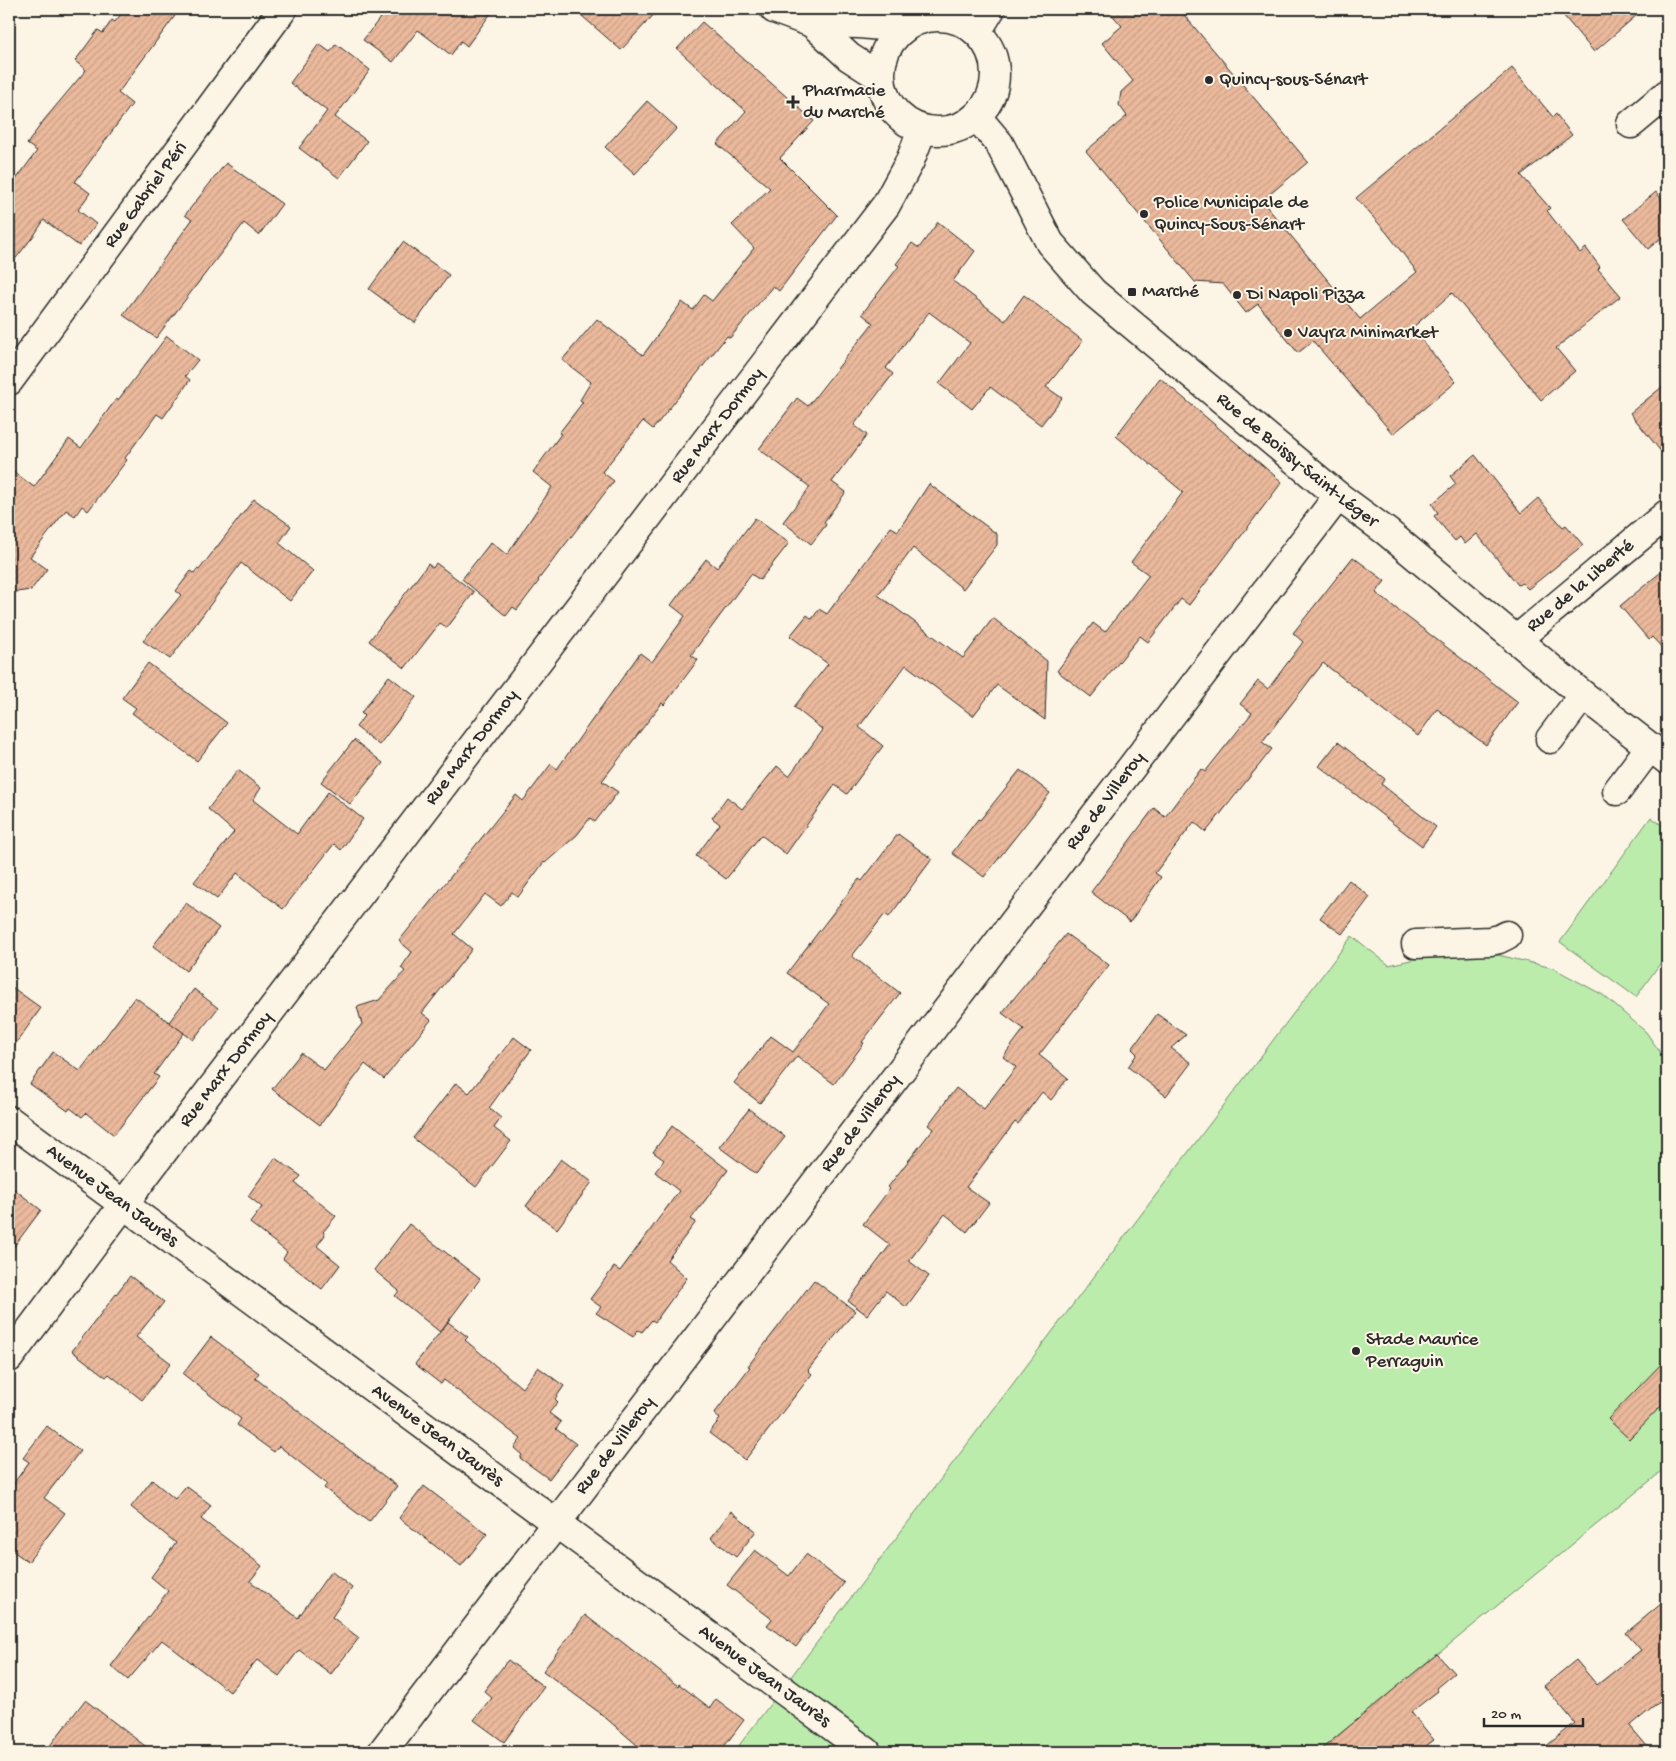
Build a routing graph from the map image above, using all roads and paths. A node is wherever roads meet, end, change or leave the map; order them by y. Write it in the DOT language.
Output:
graph roads {
  1 [pos="283,9"];
  2 [pos="774,9"];
  3 [pos="991,9"];
  4 [pos="812,23"];
  5 [pos="904,28"];
  6 [pos="977,32"];
  7 [pos="880,77"];
  8 [pos="1667,94"];
  9 [pos="977,117"];
  10 [pos="1631,124"];
  11 [pos="922,130"];
  12 [pos="9,381"];
  13 [pos="1338,496"];
  14 [pos="1667,514"];
  15 [pos="1516,640"];
  16 [pos="1583,695"];
  17 [pos="1550,739"];
  18 [pos="1659,754"];
  19 [pos="1617,791"];
  20 [pos="1507,935"];
  21 [pos="1416,944"];
  22 [pos="9,1120"];
  23 [pos="123,1204"];
  24 [pos="9,1358"];
  25 [pos="556,1524"];
  26 [pos="382,1752"];
  27 [pos="867,1752"];
  1 -- 12 [label="street, Rue Gabriel Péri"];
  2 -- 4 [label="street"];
  3 -- 6 [label="street"];
  4 -- 5 [label="street"];
  4 -- 7 [label="street"];
  5 -- 6 [label="street"];
  5 -- 7 [label="street"];
  6 -- 9 [label="street"];
  7 -- 11 [label="street"];
  8 -- 10 [label="street"];
  9 -- 11 [label="street"];
  9 -- 13 [label="street, Rue de Boissy-Saint-Léger"];
  11 -- 23 [label="street, Rue Marx Dormoy"];
  13 -- 15 [label="street, Rue de Boissy-Saint-Léger"];
  13 -- 25 [label="street, Rue de Villeroy"];
  14 -- 15 [label="street, Rue de la Liberté"];
  15 -- 16 [label="street, Rue de Boissy-Saint-Léger"];
  16 -- 17 [label="street"];
  16 -- 18 [label="street, Rue de Boissy-Saint-Léger"];
  18 -- 19 [label="street"];
  20 -- 21 [label="street"];
  22 -- 23 [label="street, Avenue Jean Jaurès"];
  23 -- 24 [label="street, Rue Marx Dormoy"];
  23 -- 25 [label="street, Avenue Jean Jaurès"];
  25 -- 26 [label="street, Rue de Villeroy"];
  25 -- 27 [label="street, Avenue Jean Jaurès"];
}
